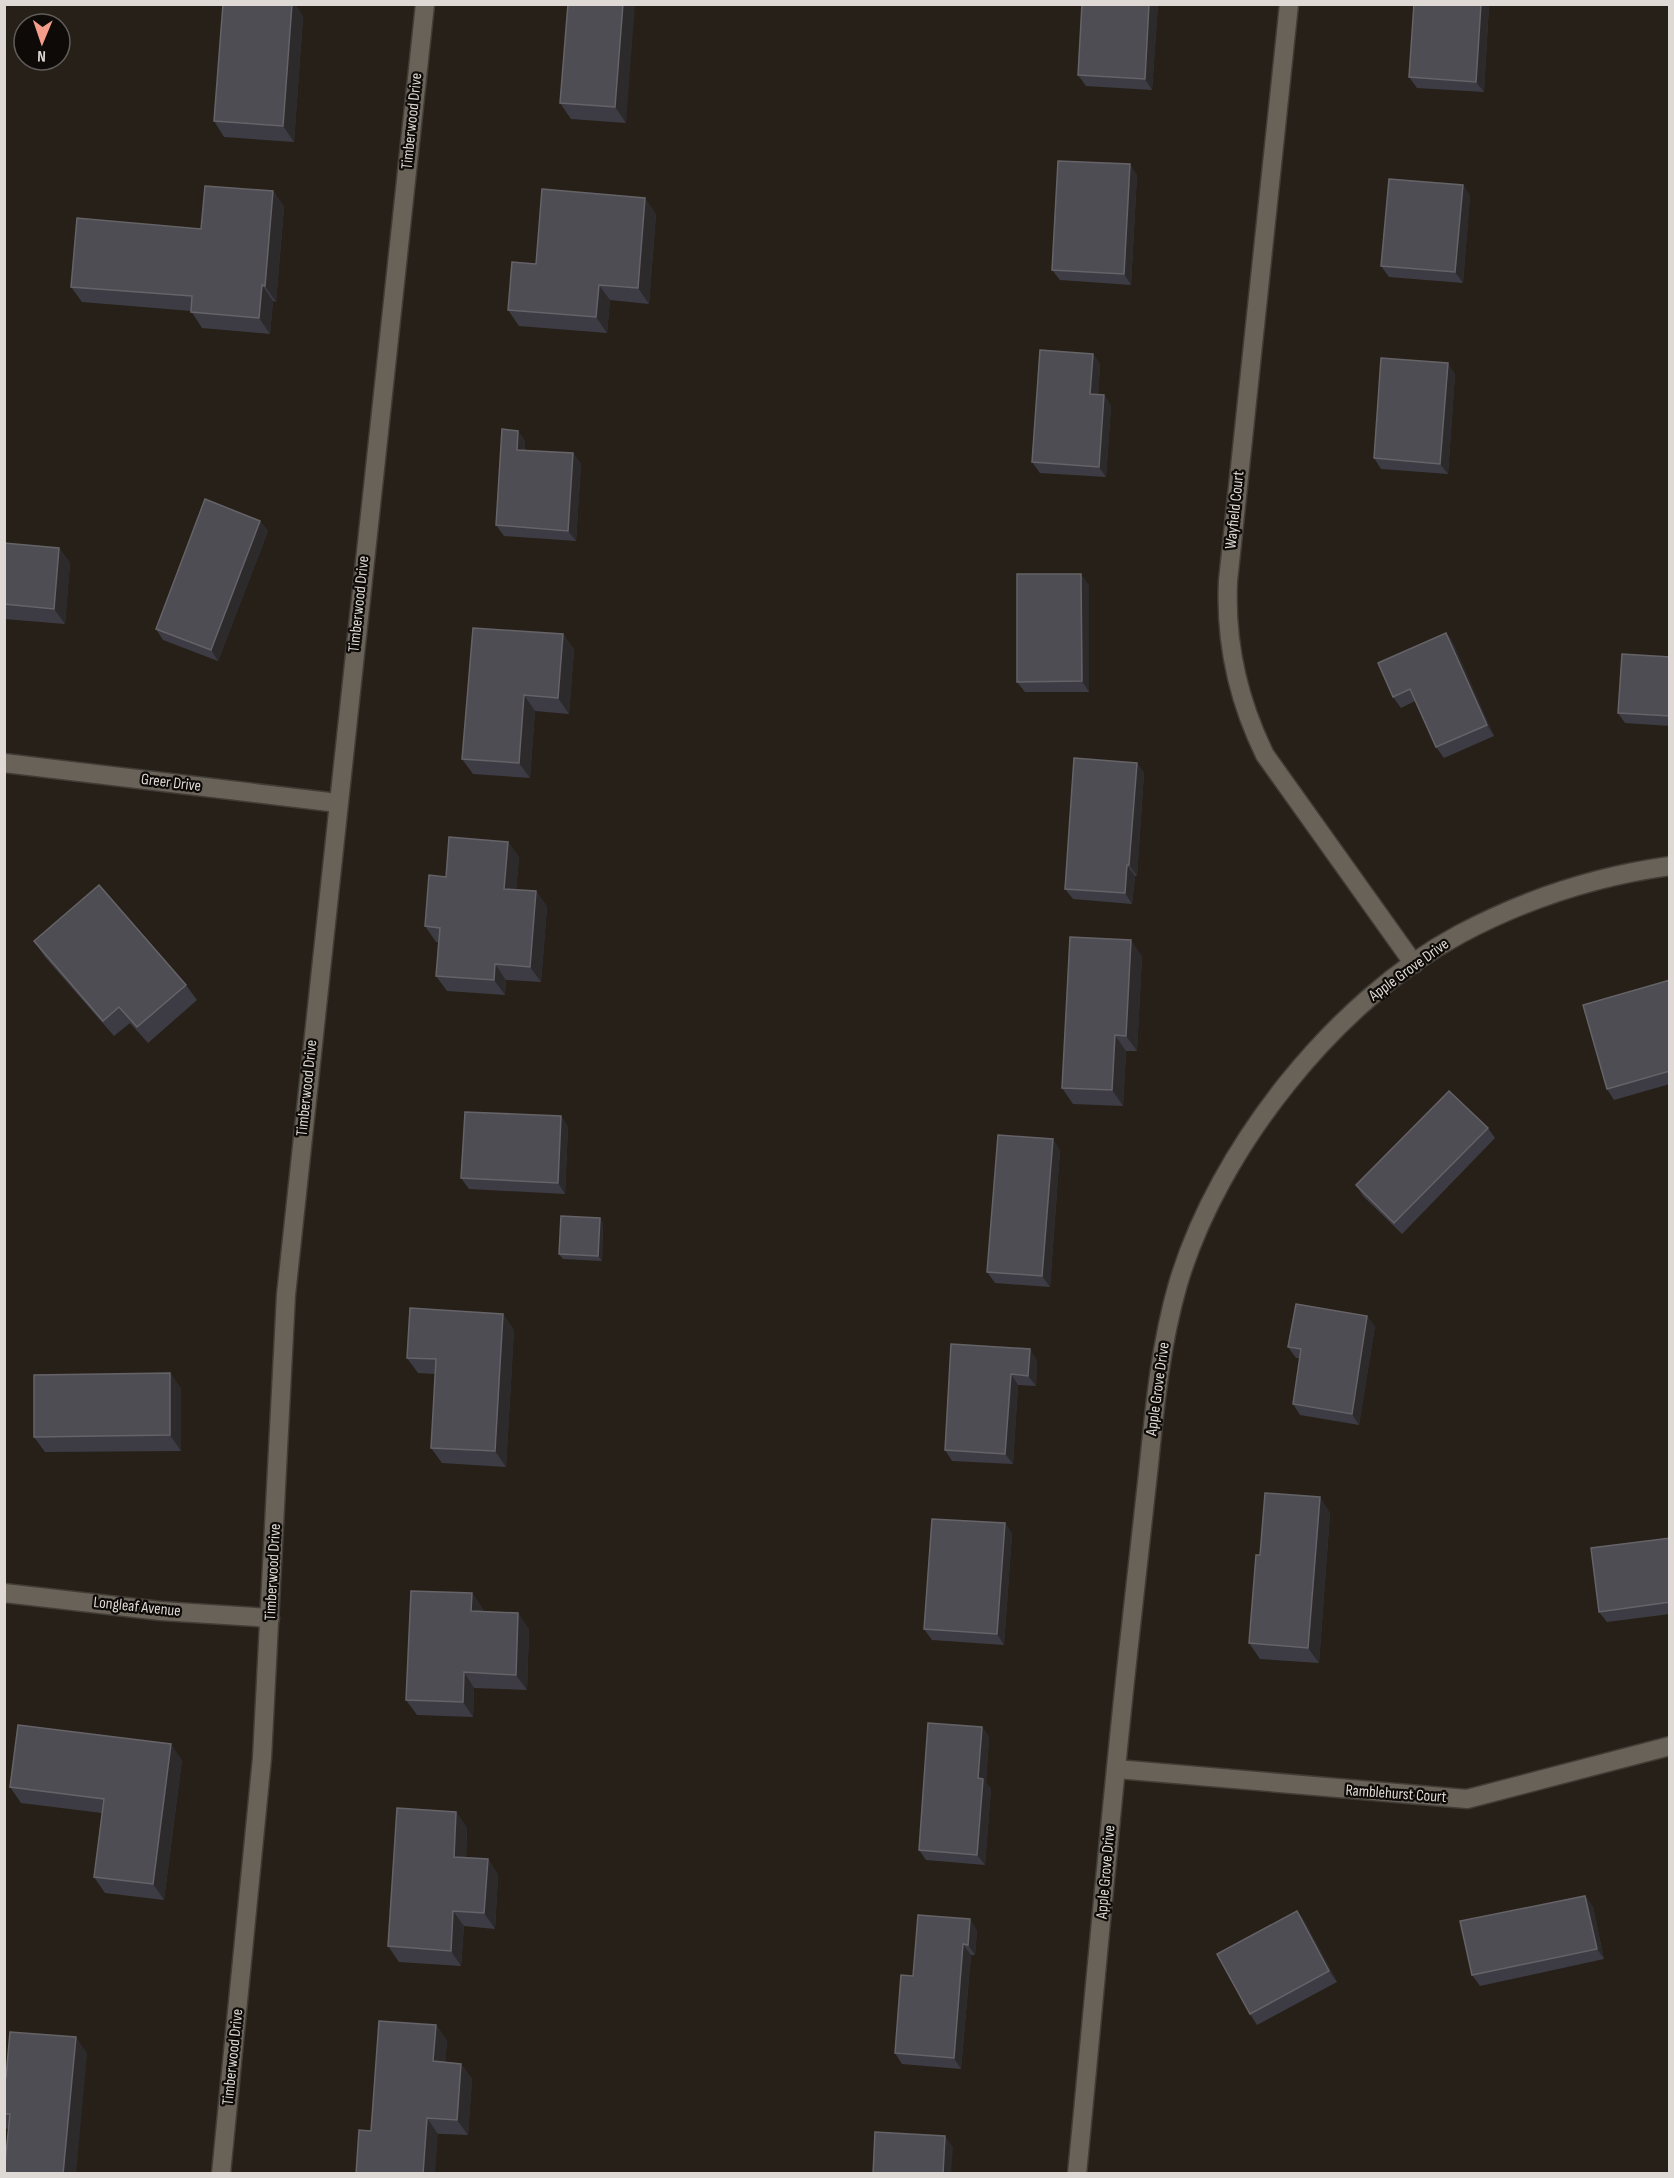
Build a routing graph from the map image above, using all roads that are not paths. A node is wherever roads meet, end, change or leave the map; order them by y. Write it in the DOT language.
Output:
graph roads {
  1 [pos="425,4"];
  2 [pos="1289,4"];
  3 [pos="4,763"];
  4 [pos="338,803"];
  5 [pos="1670,866"];
  6 [pos="1414,964"];
  7 [pos="4,1593"];
  8 [pos="270,1618"];
  9 [pos="1670,1746"];
  10 [pos="1116,1769"];
  11 [pos="221,2174"];
  12 [pos="1077,2174"];
  1 -- 4 [label="street, Timberwood Drive"];
  2 -- 6 [label="street, Wayfield Court"];
  3 -- 4 [label="street, Greer Drive"];
  4 -- 8 [label="street, Timberwood Drive"];
  5 -- 6 [label="street, Apple Grove Drive"];
  6 -- 10 [label="street, Apple Grove Drive"];
  7 -- 8 [label="street, Longleaf Avenue"];
  8 -- 11 [label="street, Timberwood Drive"];
  9 -- 10 [label="street, Ramblehurst Court"];
  10 -- 12 [label="street, Apple Grove Drive"];
}
